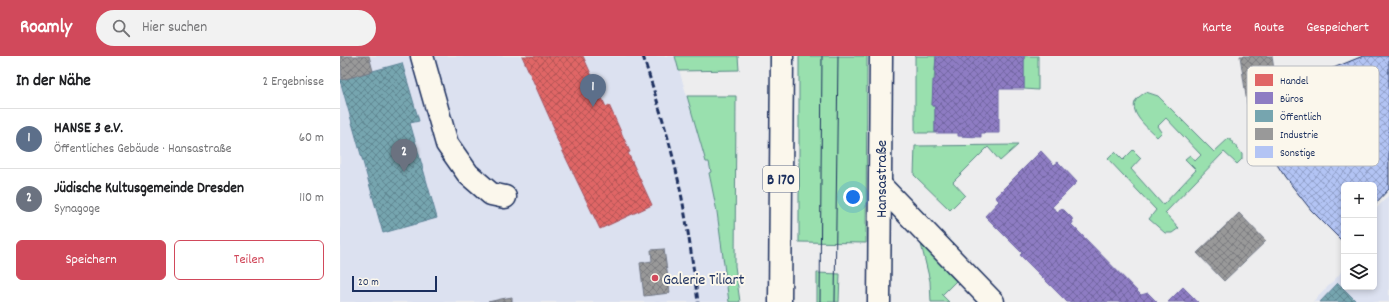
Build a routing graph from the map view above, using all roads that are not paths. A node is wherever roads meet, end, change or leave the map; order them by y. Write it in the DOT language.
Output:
graph roads {
  1 [pos="422,56"];
  2 [pos="782,56"];
  3 [pos="880,56"];
  4 [pos="881,186"];
  5 [pos="505,197"];
  6 [pos="780,302"];
  7 [pos="879,302"];
  8 [pos="993,302"];
  1 -- 5 [label="main road"];
  2 -- 6 [label="main road, B 170"];
  3 -- 4 [label="main road, Hansastraße"];
  4 -- 7 [label="main road, Hansastraße"];
  4 -- 8 [label="main road"];
}
